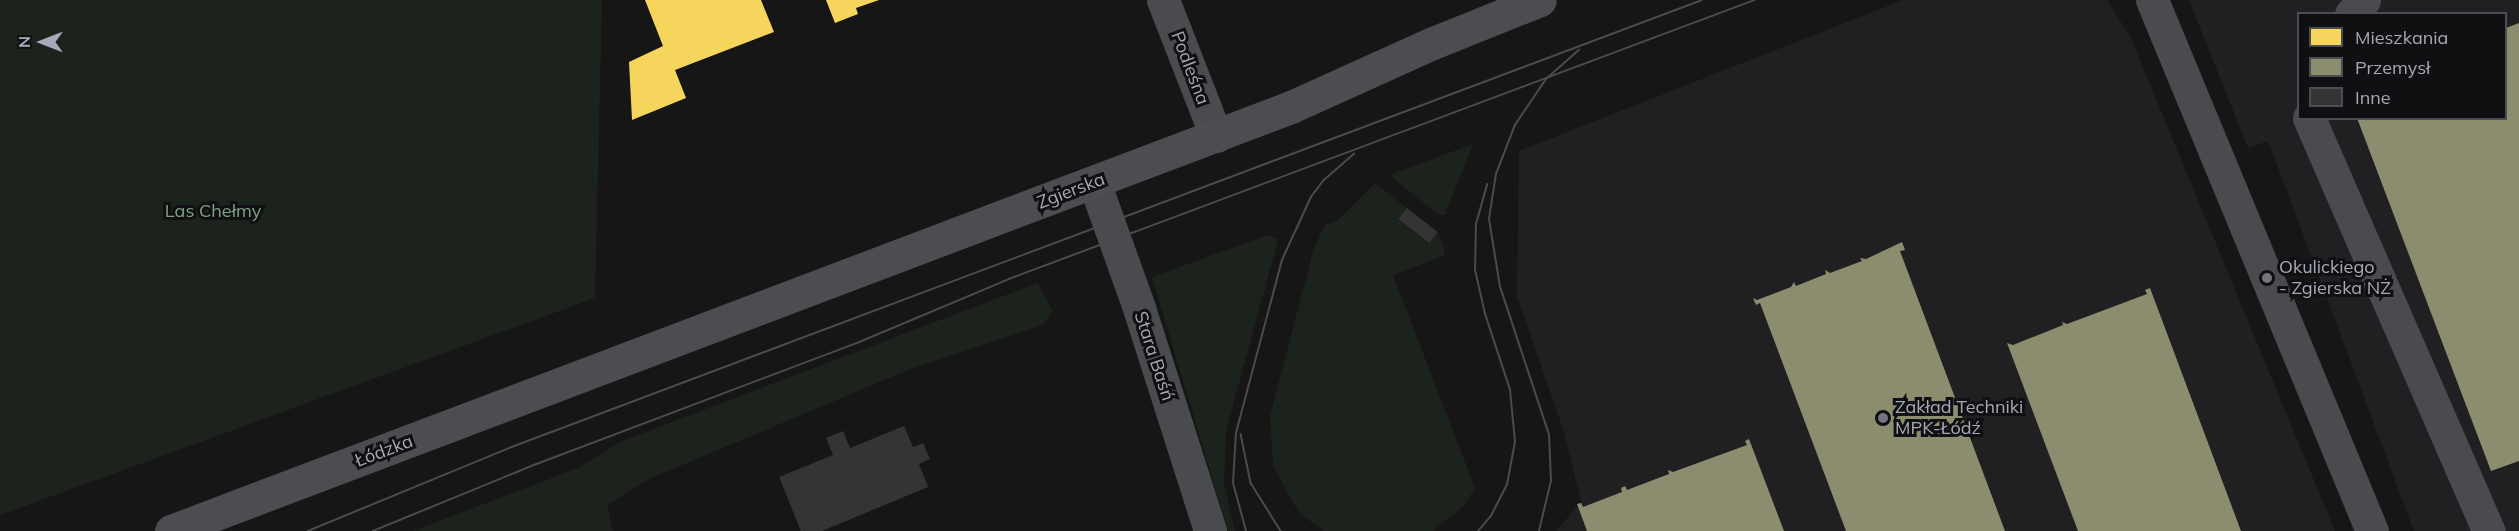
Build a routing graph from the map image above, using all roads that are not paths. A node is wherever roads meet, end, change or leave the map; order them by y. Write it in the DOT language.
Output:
graph roads {
  1 [pos="1163,0"];
  2 [pos="1540,0"];
  3 [pos="2152,0"];
  4 [pos="2364,0"];
  5 [pos="2353,12"];
  6 [pos="2311,120"];
  7 [pos="1216,136"];
  8 [pos="1094,182"];
  9 [pos="598,371"];
  10 [pos="171,531"];
  11 [pos="1210,531"];
  12 [pos="2372,531"];
  13 [pos="2489,531"];
  1 -- 7 [label="street, Podleśna"];
  2 -- 7 [label="main road, Zgierska"];
  3 -- 12 [label="street"];
  4 -- 5 [label="street"];
  6 -- 13 [label="street"];
  7 -- 8 [label="main road, Zgierska"];
  8 -- 9 [label="main road, Zgierska"];
  8 -- 11 [label="street, Stara Baśń"];
  9 -- 10 [label="main road, Łódzka"];
}
